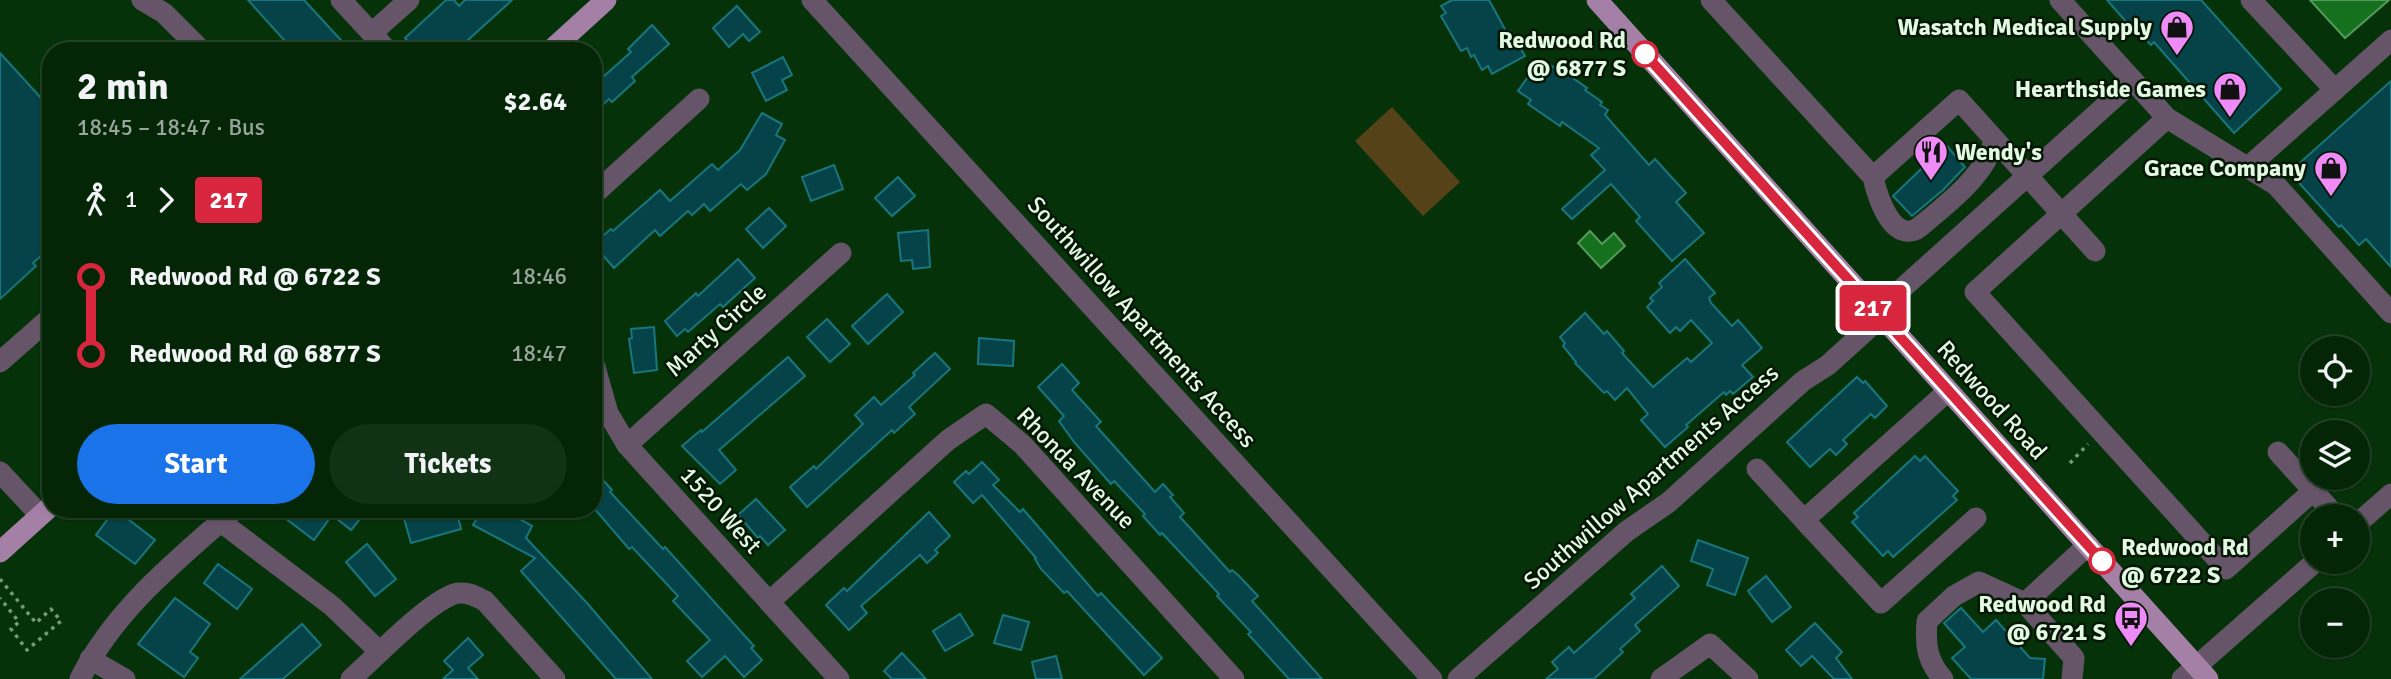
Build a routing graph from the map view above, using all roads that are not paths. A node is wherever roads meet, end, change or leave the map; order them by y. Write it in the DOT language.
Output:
graph roads {
  1 [pos="142,0"];
  2 [pos="341,0"];
  3 [pos="409,0"];
  4 [pos="606,0"];
  5 [pos="813,0"];
  6 [pos="1597,0"];
  7 [pos="1711,0"];
  8 [pos="2060,0"];
  9 [pos="2250,0"];
  10 [pos="372,33"];
  11 [pos="2391,40"];
  12 [pos="193,42"];
  13 [pos="380,42"];
  14 [pos="560,42"];
  15 [pos="2133,81"];
  16 [pos="2335,90"];
  17 [pos="699,99"];
  18 [pos="2167,118"];
  19 [pos="1994,139"];
  20 [pos="2248,167"];
  21 [pos="2028,176"];
  22 [pos="1873,177"];
  23 [pos="602,187"];
  24 [pos="2062,214"];
  25 [pos="2095,251"];
  26 [pos="841,253"];
  27 [pos="2391,313"];
  28 [pos="1879,314"];
  29 [pos="42,325"];
  30 [pos="0,362"];
  31 [pos="1948,391"];
  32 [pos="602,392"];
  33 [pos="627,445"];
  34 [pos="2278,452"];
  35 [pos="1757,469"];
  36 [pos="0,472"];
  37 [pos="2313,491"];
  38 [pos="2391,494"];
  39 [pos="2325,504"];
  40 [pos="42,508"];
  41 [pos="2370,513"];
  42 [pos="42,515"];
  43 [pos="226,518"];
  44 [pos="230,518"];
  45 [pos="1976,518"];
  46 [pos="1804,520"];
  47 [pos="2088,545"];
  48 [pos="0,552"];
  49 [pos="2302,574"];
  50 [pos="769,602"];
  51 [pos="2025,603"];
  52 [pos="380,652"];
  53 [pos="90,659"];
  54 [pos="2196,675"];
  55 [pos="80,679"];
  56 [pos="125,679"];
  57 [pos="351,679"];
  58 [pos="555,679"];
  59 [pos="839,679"];
  60 [pos="1234,679"];
  61 [pos="1432,679"];
  62 [pos="1458,679"];
  63 [pos="1661,679"];
  64 [pos="1748,679"];
  65 [pos="1943,679"];
  66 [pos="2072,679"];
  1 -- 12 [label="street"];
  2 -- 10 [label="street"];
  3 -- 10 [label="street"];
  4 -- 14 [label="main road"];
  5 -- 61 [label="street, Southwillow Apartments Access"];
  6 -- 28 [label="main road, Redwood Road"];
  7 -- 22 [label="street"];
  8 -- 15 [label="street"];
  9 -- 16 [label="street"];
  10 -- 13 [label="street"];
  11 -- 16 [label="street"];
  15 -- 18 [label="street"];
  15 -- 21 [label="street, Southwillow Apartments Access"];
  16 -- 20 [label="street"];
  17 -- 23 [label="street"];
  18 -- 20 [label="street"];
  18 -- 24 [label="street"];
  19 -- 21 [label="street"];
  19 -- 22 [label="street"];
  19 -- 22 [label="street"];
  20 -- 27 [label="street"];
  21 -- 24 [label="street"];
  21 -- 28 [label="street, Southwillow Apartments Access"];
  24 -- 25 [label="street"];
  24 -- 37 [label="street"];
  26 -- 33 [label="street, Marty Circle"];
  28 -- 31 [label="main road, Redwood Road"];
  28 -- 62 [label="street, Southwillow Apartments Access"];
  29 -- 30 [label="street"];
  31 -- 46 [label="street"];
  31 -- 47 [label="main road, Redwood Road"];
  32 -- 33 [label="street, 1520 West"];
  33 -- 50 [label="street, 1520 West"];
  34 -- 37 [label="street"];
  35 -- 46 [label="street"];
  36 -- 40 [label="street"];
  37 -- 39 [label="street"];
  38 -- 41 [label="street"];
  42 -- 48 [label="main road"];
  43 -- 53 [label="street"];
  44 -- 52 [label="street"];
  45 -- 46 [label="street"];
  47 -- 51 [label="street"];
  47 -- 54 [label="main road, Redwood Road"];
  49 -- 54 [label="street"];
  50 -- 59 [label="street, 1520 West"];
  50 -- 60 [label="street, Rhonda Avenue"];
  51 -- 65 [label="street"];
  51 -- 66 [label="street"];
  52 -- 57 [label="street"];
  52 -- 58 [label="street"];
  53 -- 55 [label="street"];
  53 -- 56 [label="street"];
  63 -- 64 [label="street"];
}
